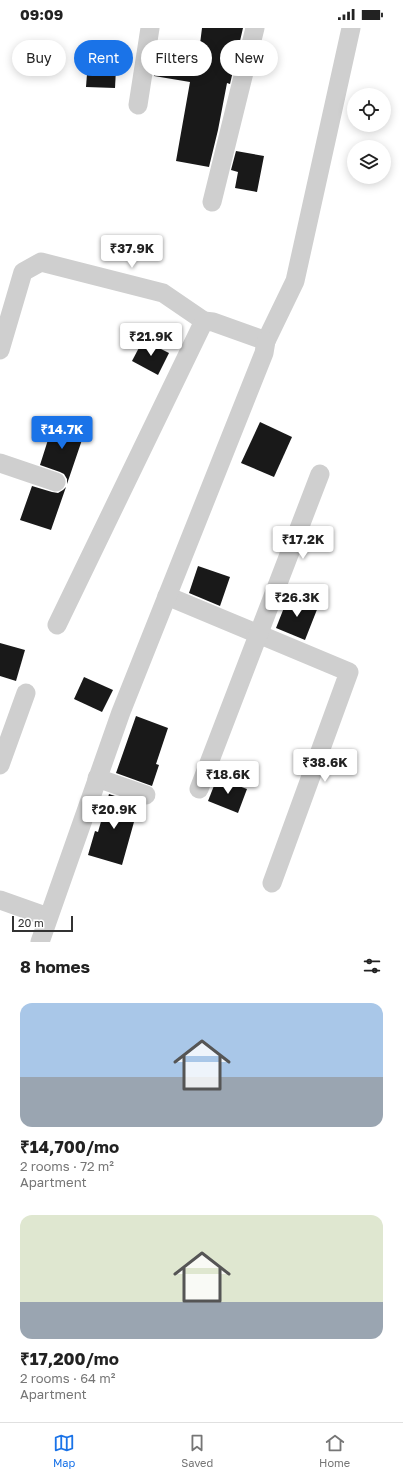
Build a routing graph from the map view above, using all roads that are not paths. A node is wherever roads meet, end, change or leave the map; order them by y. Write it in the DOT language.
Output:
graph roads {
  1 [pos="150,28"];
  2 [pos="255,28"];
  3 [pos="351,28"];
  4 [pos="138,105"];
  5 [pos="212,202"];
  6 [pos="204,322"];
  7 [pos="266,342"];
  8 [pos="0,350"];
  9 [pos="0,463"];
  10 [pos="320,474"];
  11 [pos="56,482"];
  12 [pos="167,596"];
  13 [pos="57,625"];
  14 [pos="258,634"];
  15 [pos="26,693"];
  16 [pos="0,765"];
  17 [pos="97,778"];
  18 [pos="199,789"];
  19 [pos="146,795"];
  20 [pos="272,883"];
  21 [pos="0,900"];
  22 [pos="48,917"];
  23 [pos="40,942"];
  1 -- 4 [label="street"];
  2 -- 5 [label="street"];
  3 -- 7 [label="street"];
  6 -- 7 [label="street"];
  6 -- 8 [label="street"];
  6 -- 13 [label="street"];
  7 -- 12 [label="street"];
  9 -- 11 [label="street"];
  10 -- 14 [label="street"];
  12 -- 14 [label="street"];
  12 -- 17 [label="street"];
  14 -- 18 [label="street"];
  14 -- 20 [label="street"];
  15 -- 16 [label="street"];
  17 -- 19 [label="street"];
  17 -- 22 [label="street"];
  21 -- 22 [label="street"];
  22 -- 23 [label="street"];
}
